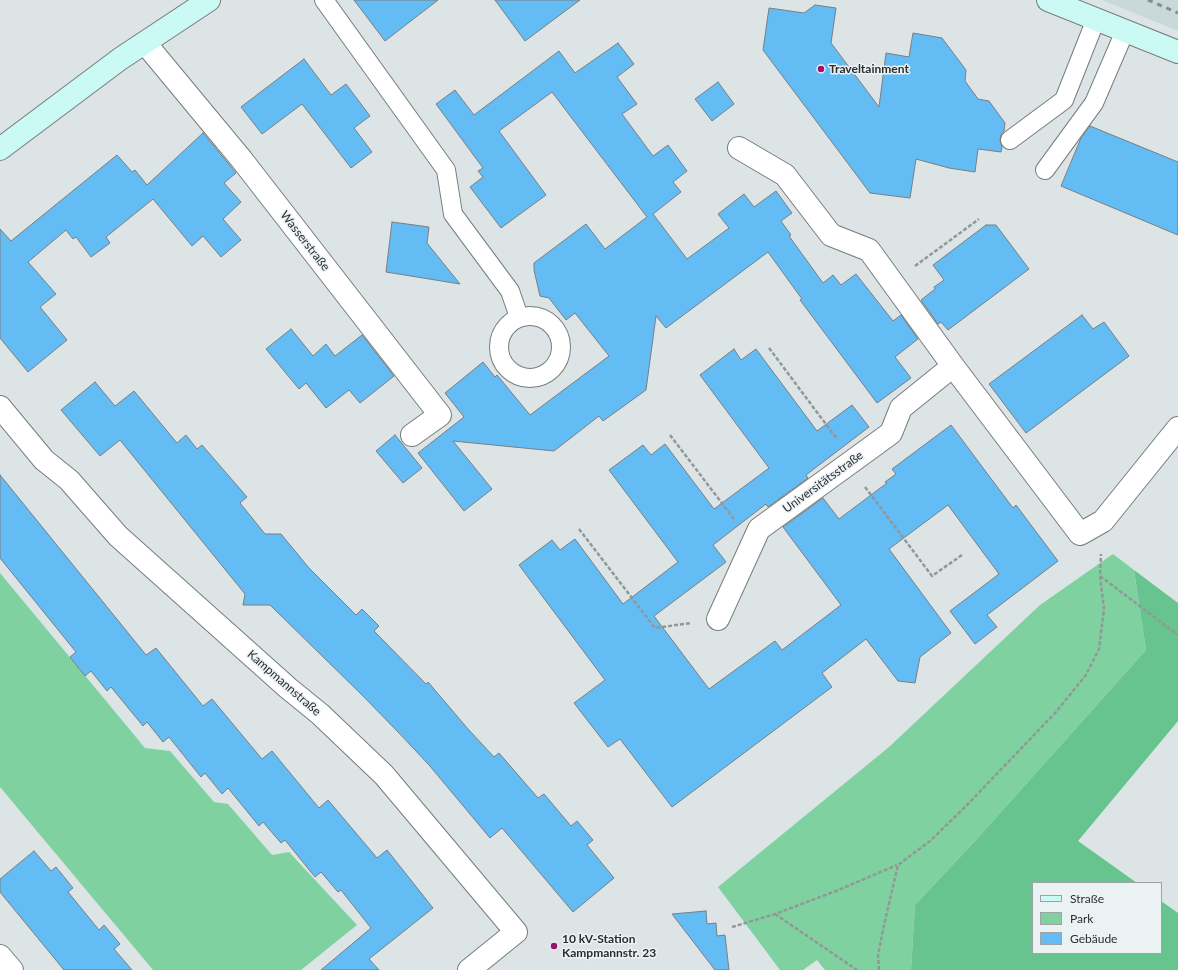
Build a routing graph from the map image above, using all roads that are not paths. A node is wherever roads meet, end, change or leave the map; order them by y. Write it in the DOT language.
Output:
graph roads {
  1 [pos="209,0"];
  2 [pos="324,0"];
  3 [pos="1048,0"];
  4 [pos="194,7"];
  5 [pos="1096,19"];
  6 [pos="1125,31"];
  7 [pos="145,43"];
  8 [pos="1178,52"];
  9 [pos="1010,140"];
  10 [pos="739,148"];
  11 [pos="0,149"];
  12 [pos="1045,170"];
  13 [pos="519,317"];
  14 [pos="953,366"];
  15 [pos="0,407"];
  16 [pos="1178,428"];
  17 [pos="412,435"];
  18 [pos="718,620"];
  19 [pos="0,956"];
  20 [pos="472,969"];
  21 [pos="12,970"];
  1 -- 4 [label="main road"];
  2 -- 13 [label="lane"];
  3 -- 5 [label="main road"];
  4 -- 7 [label="main road"];
  5 -- 6 [label="main road"];
  5 -- 9 [label="lane"];
  6 -- 8 [label="main road"];
  6 -- 12 [label="lane"];
  7 -- 11 [label="main road"];
  7 -- 17 [label="street, Wasserstraße"];
  10 -- 14 [label="street"];
  14 -- 16 [label="street"];
  14 -- 18 [label="street, Universitätsstraße"];
  15 -- 20 [label="street, Kampmannstraße"];
  19 -- 21 [label="street"];
}
